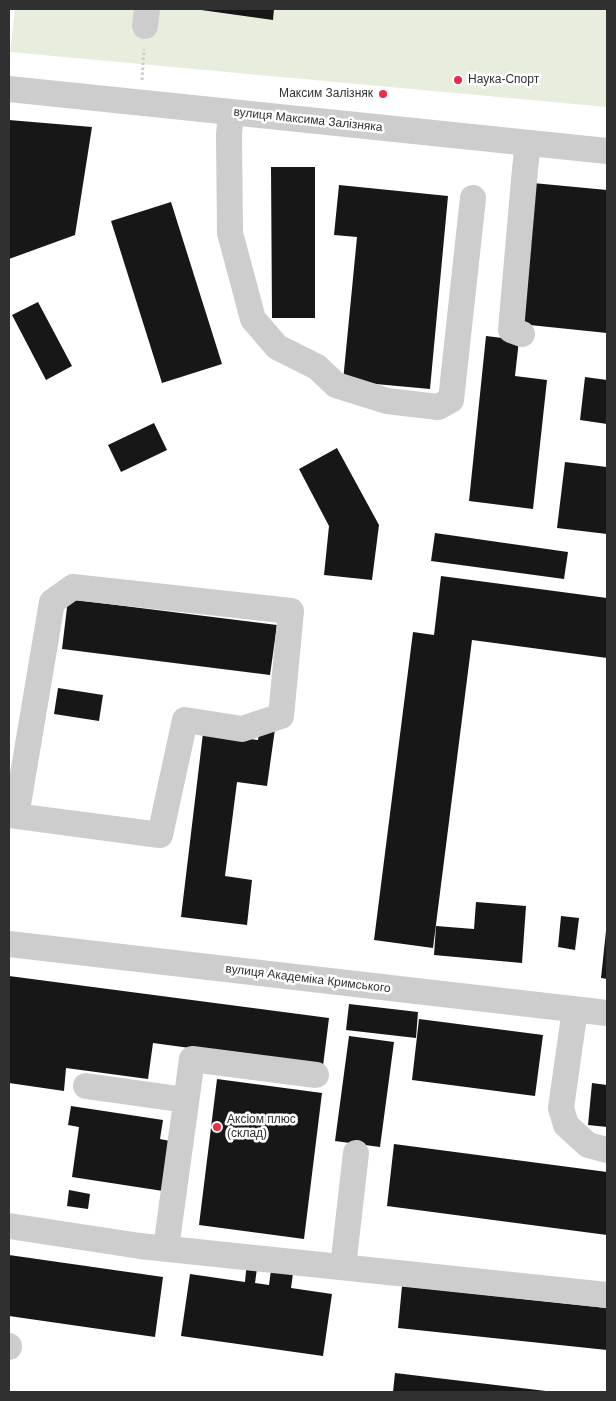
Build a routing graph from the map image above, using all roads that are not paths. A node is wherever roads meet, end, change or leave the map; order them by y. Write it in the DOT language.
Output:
graph roads {
  1 [pos="9,89"];
  2 [pos="231,112"];
  3 [pos="528,143"];
  4 [pos="607,151"];
  5 [pos="473,198"];
  6 [pos="522,334"];
  7 [pos="12,816"];
  8 [pos="9,944"];
  9 [pos="575,1009"];
  10 [pos="607,1013"];
  11 [pos="316,1075"];
  12 [pos="86,1086"];
  13 [pos="186,1100"];
  14 [pos="607,1150"];
  15 [pos="356,1153"];
  16 [pos="9,1226"];
  17 [pos="166,1248"];
  18 [pos="342,1267"];
  19 [pos="607,1295"];
  1 -- 2 [label="street, вулиця Максима Залізняка"];
  2 -- 3 [label="street, вулиця Максима Залізняка"];
  2 -- 5 [label="street"];
  3 -- 4 [label="street, вулиця Максима Залізняка"];
  3 -- 6 [label="street"];
  7 -- 7 [label="street"];
  8 -- 9 [label="street, вулиця Академіка Кримського"];
  9 -- 10 [label="street, вулиця Академіка Кримського"];
  9 -- 14 [label="street"];
  11 -- 13 [label="street"];
  12 -- 13 [label="street"];
  13 -- 17 [label="street"];
  15 -- 18 [label="street"];
  16 -- 17 [label="street"];
  17 -- 18 [label="street"];
  18 -- 19 [label="street"];
}
